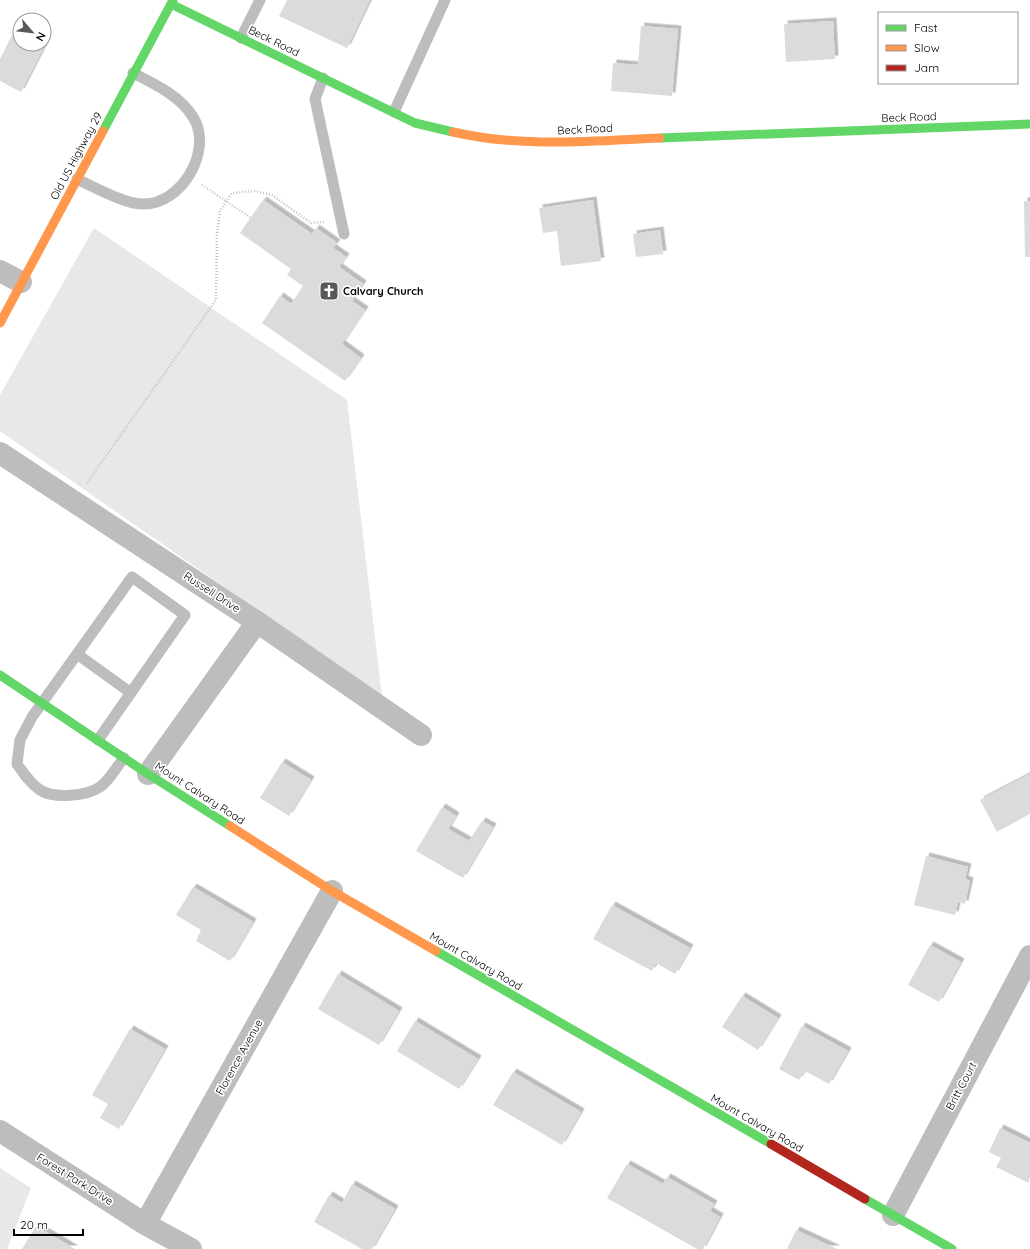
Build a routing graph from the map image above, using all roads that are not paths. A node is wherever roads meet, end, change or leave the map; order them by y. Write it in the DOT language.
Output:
graph roads {
  1 [pos="260,0"];
  2 [pos="445,0"];
  3 [pos="172,2"];
  4 [pos="241,38"];
  5 [pos="133,73"];
  6 [pos="323,78"];
  7 [pos="394,112"];
  8 [pos="1030,124"];
  9 [pos="77,179"];
  10 [pos="344,234"];
  11 [pos="0,271"];
  12 [pos="21,282"];
  13 [pos="0,323"];
  14 [pos="0,453"];
  15 [pos="257,622"];
  16 [pos="77,654"];
  17 [pos="0,675"];
  18 [pos="131,693"];
  19 [pos="41,703"];
  20 [pos="421,735"];
  21 [pos="98,740"];
  22 [pos="124,758"];
  23 [pos="148,774"];
  24 [pos="332,891"];
  25 [pos="1030,956"];
  26 [pos="0,1131"];
  27 [pos="892,1215"];
  28 [pos="145,1224"];
  29 [pos="191,1249"];
  30 [pos="952,1249"];
  1 -- 4 [label="lane"];
  2 -- 7 [label="lane"];
  3 -- 4 [label="street, Beck Road"];
  3 -- 5 [label="street, Old US Highway 29"];
  4 -- 6 [label="street, Beck Road"];
  5 -- 9 [label="street, Old US Highway 29"];
  5 -- 9 [label="lane"];
  6 -- 7 [label="street, Beck Road"];
  6 -- 10 [label="lane"];
  7 -- 8 [label="street, Beck Road"];
  9 -- 12 [label="street, Old US Highway 29"];
  11 -- 12 [label="street"];
  12 -- 13 [label="street, Old US Highway 29"];
  14 -- 15 [label="street, Russell Drive"];
  15 -- 20 [label="street, Russell Drive"];
  15 -- 23 [label="street"];
  16 -- 18 [label="lane"];
  16 -- 18 [label="lane"];
  16 -- 19 [label="lane"];
  17 -- 19 [label="street, Mount Calvary Road"];
  18 -- 21 [label="lane"];
  19 -- 21 [label="street, Mount Calvary Road"];
  19 -- 22 [label="lane"];
  21 -- 22 [label="street, Mount Calvary Road"];
  22 -- 23 [label="street, Mount Calvary Road"];
  23 -- 24 [label="street, Mount Calvary Road"];
  24 -- 27 [label="street, Mount Calvary Road"];
  24 -- 28 [label="street, Florence Avenue"];
  25 -- 27 [label="street, Britt Court"];
  26 -- 28 [label="street, Forest Park Drive"];
  27 -- 30 [label="street, Mount Calvary Road"];
  28 -- 29 [label="street, Forest Park Drive"];
}
